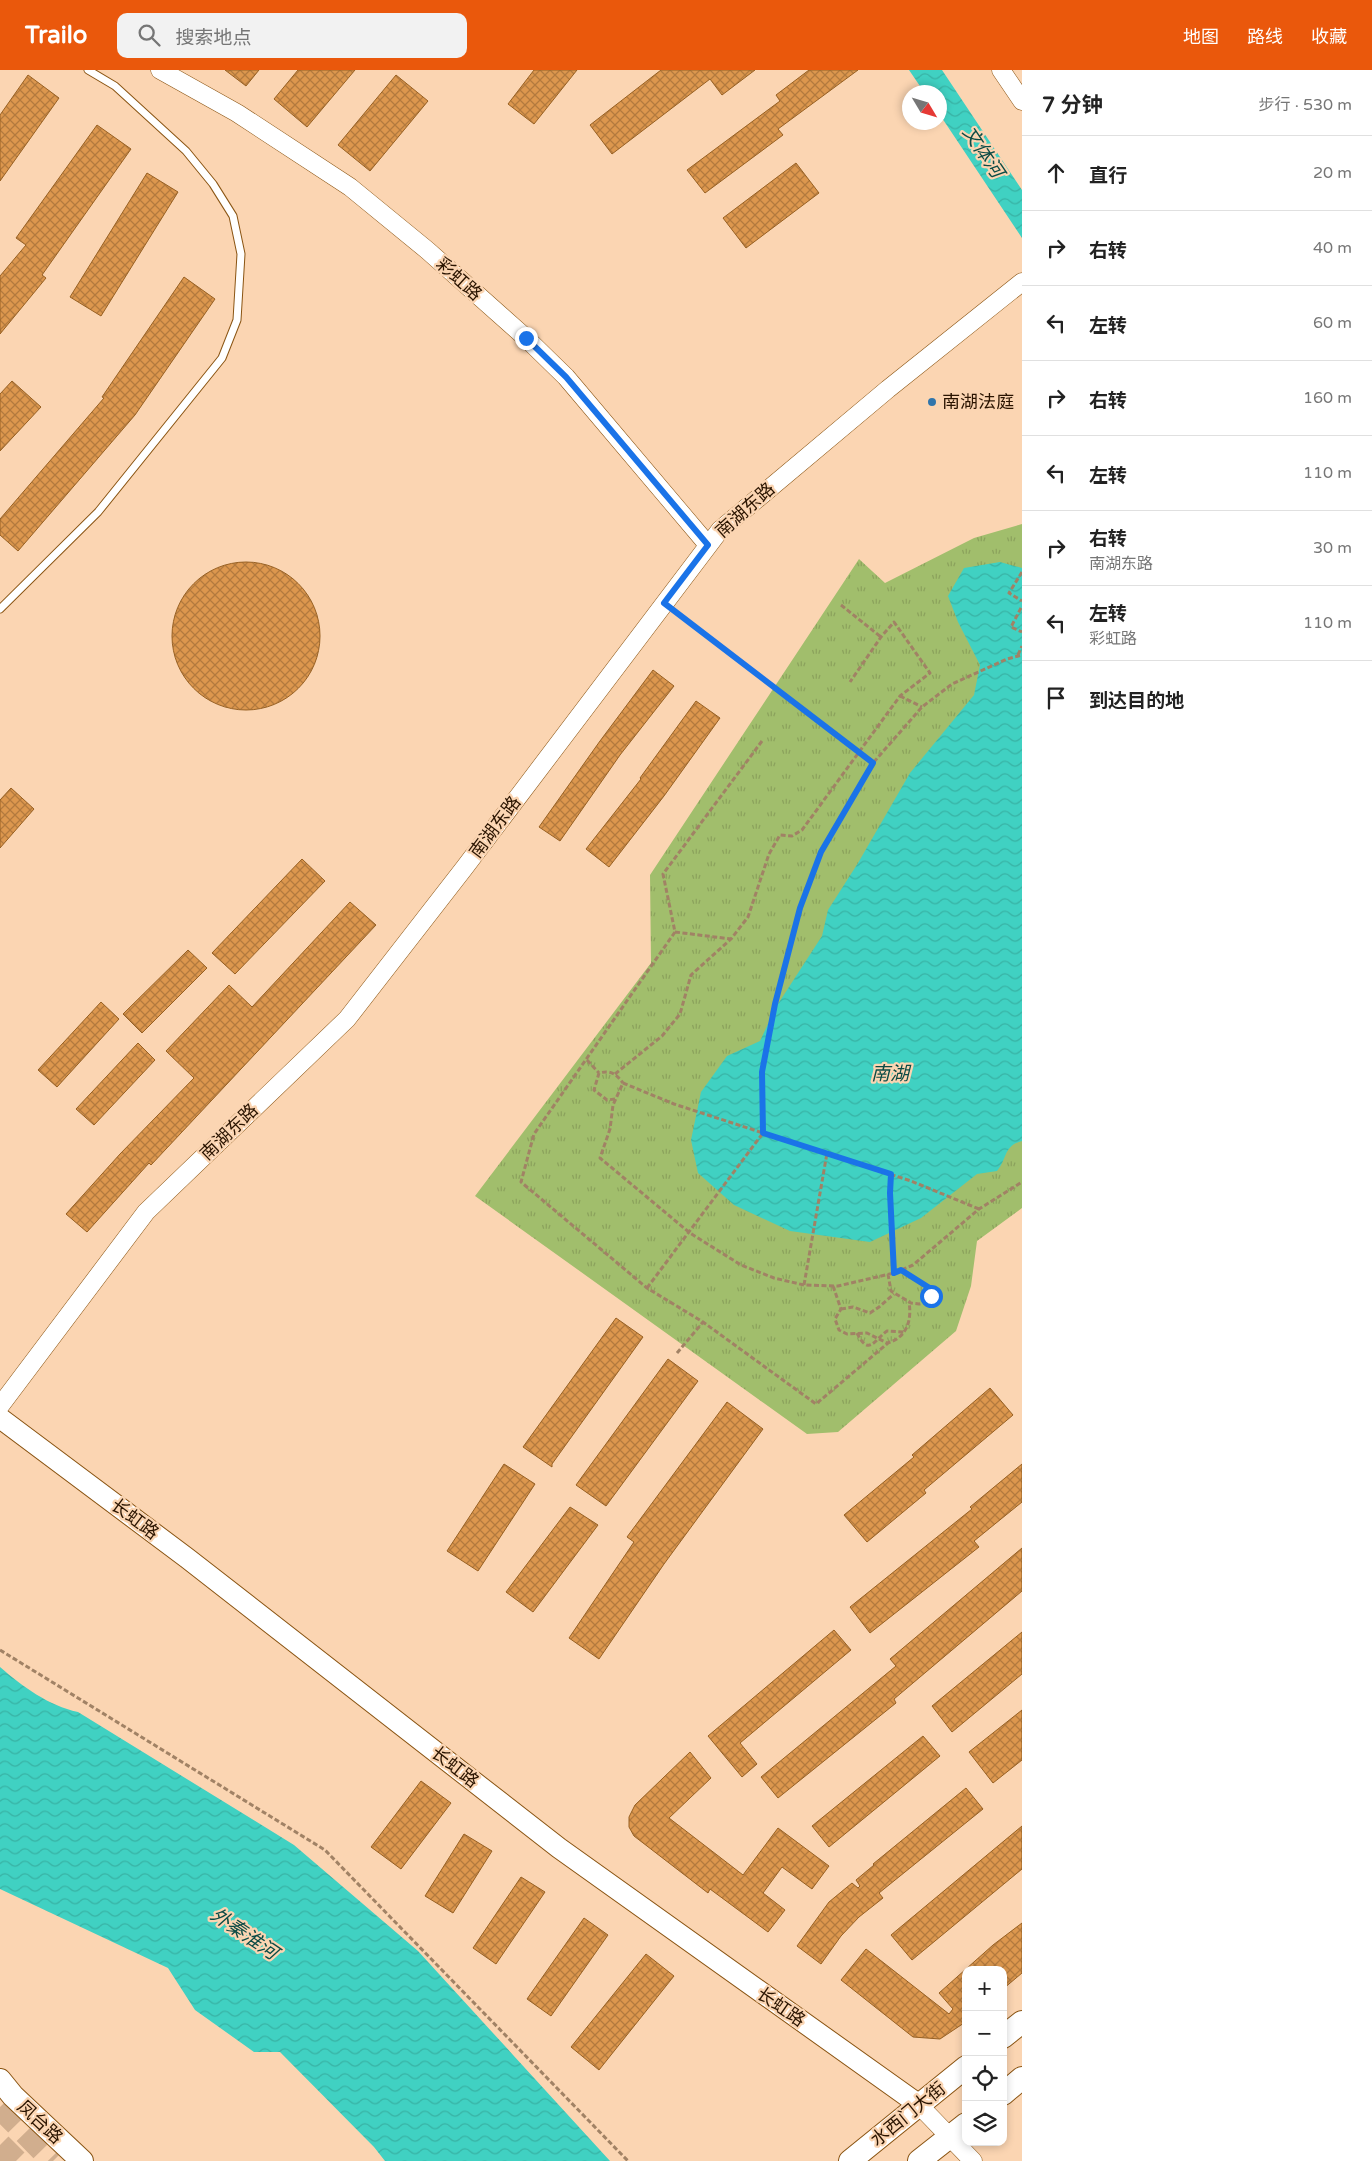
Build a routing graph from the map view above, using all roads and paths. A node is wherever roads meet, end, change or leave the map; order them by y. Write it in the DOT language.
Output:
graph roads {
  1 [pos="88,70"];
  2 [pos="160,70"];
  3 [pos="1001,70"];
  4 [pos="1022,101"];
  5 [pos="1021,283"];
  6 [pos="708,545"];
  7 [pos="1022,572"];
  8 [pos="1022,601"];
  9 [pos="664,603"];
  10 [pos="841,605"];
  11 [pos="1021,608"];
  12 [pos="0,609"];
  13 [pos="1022,632"];
  14 [pos="881,637"];
  15 [pos="1022,646"];
  16 [pos="1022,655"];
  17 [pos="1017,656"];
  18 [pos="850,682"];
  19 [pos="900,696"];
  20 [pos="922,708"];
  21 [pos="762,741"];
  22 [pos="859,753"];
  23 [pos="873,763"];
  24 [pos="675,932"];
  25 [pos="732,939"];
  26 [pos="587,1060"];
  27 [pos="599,1074"];
  28 [pos="615,1074"];
  29 [pos="623,1083"];
  30 [pos="616,1099"];
  31 [pos="763,1133"];
  32 [pos="827,1153"];
  33 [pos="891,1174"];
  34 [pos="1022,1182"];
  35 [pos="980,1209"];
  36 [pos="690,1233"];
  37 [pos="901,1270"];
  38 [pos="894,1273"];
  39 [pos="888,1274"];
  40 [pos="804,1285"];
  41 [pos="833,1286"];
  42 [pos="647,1288"];
  43 [pos="894,1294"];
  44 [pos="909,1302"];
  45 [pos="841,1310"];
  46 [pos="703,1322"];
  47 [pos="904,1332"];
  48 [pos="856,1333"];
  49 [pos="879,1340"];
  50 [pos="888,1343"];
  51 [pos="676,1353"];
  52 [pos="0,1406"];
  53 [pos="0,1418"];
  54 [pos="0,1650"];
  55 [pos="1022,2022"];
  56 [pos="1007,2034"];
  57 [pos="962,2070"];
  58 [pos="1022,2078"];
  59 [pos="0,2080"];
  60 [pos="1007,2091"];
  61 [pos="918,2104"];
  62 [pos="958,2131"];
  63 [pos="82,2161"];
  64 [pos="628,2161"];
  65 [pos="850,2161"];
  66 [pos="919,2161"];
  67 [pos="973,2161"];
  1 -- 12 [label="lane"];
  2 -- 6 [label="street, 彩虹路"];
  3 -- 4 [label="street"];
  5 -- 6 [label="street, 南湖东路"];
  6 -- 9 [label="street, 南湖东路"];
  7 -- 8 [label="path"];
  9 -- 22 [label="path"];
  9 -- 52 [label="street, 南湖东路"];
  10 -- 14 [label="path"];
  11 -- 13 [label="path"];
  14 -- 18 [label="path"];
  14 -- 19 [label="path"];
  15 -- 17 [label="path"];
  16 -- 17 [label="path"];
  17 -- 20 [label="path"];
  19 -- 20 [label="path"];
  19 -- 22 [label="path"];
  20 -- 23 [label="path"];
  21 -- 24 [label="path"];
  22 -- 23 [label="path"];
  22 -- 25 [label="path"];
  23 -- 31 [label="path"];
  24 -- 25 [label="path"];
  24 -- 26 [label="path"];
  25 -- 28 [label="path"];
  26 -- 27 [label="path"];
  26 -- 42 [label="path"];
  27 -- 28 [label="path"];
  27 -- 30 [label="path"];
  28 -- 29 [label="path"];
  29 -- 30 [label="path"];
  29 -- 31 [label="path"];
  30 -- 36 [label="path"];
  31 -- 32 [label="path"];
  31 -- 36 [label="path"];
  32 -- 33 [label="path"];
  32 -- 40 [label="path"];
  33 -- 35 [label="path"];
  33 -- 38 [label="path"];
  34 -- 35 [label="path"];
  35 -- 37 [label="path"];
  36 -- 40 [label="path"];
  36 -- 42 [label="path"];
  37 -- 38 [label="path"];
  37 -- 44 [label="path"];
  38 -- 39 [label="path"];
  39 -- 41 [label="path"];
  39 -- 43 [label="path"];
  40 -- 41 [label="path"];
  41 -- 45 [label="path"];
  42 -- 46 [label="path"];
  43 -- 44 [label="path"];
  43 -- 45 [label="path"];
  44 -- 47 [label="path"];
  45 -- 48 [label="path"];
  46 -- 50 [label="path"];
  46 -- 51 [label="path"];
  47 -- 49 [label="path"];
  47 -- 50 [label="path"];
  48 -- 49 [label="path"];
  48 -- 49 [label="path"];
  49 -- 50 [label="path"];
  53 -- 61 [label="main road, 长虹路"];
  54 -- 64 [label="path"];
  55 -- 56 [label="main road"];
  57 -- 61 [label="main road, 水西门大街"];
  58 -- 60 [label="main road"];
  59 -- 63 [label="main road, 凤台路"];
  61 -- 62 [label="street"];
  61 -- 65 [label="main road, 水西门大街"];
  62 -- 66 [label="main road"];
  62 -- 67 [label="street"];
}
